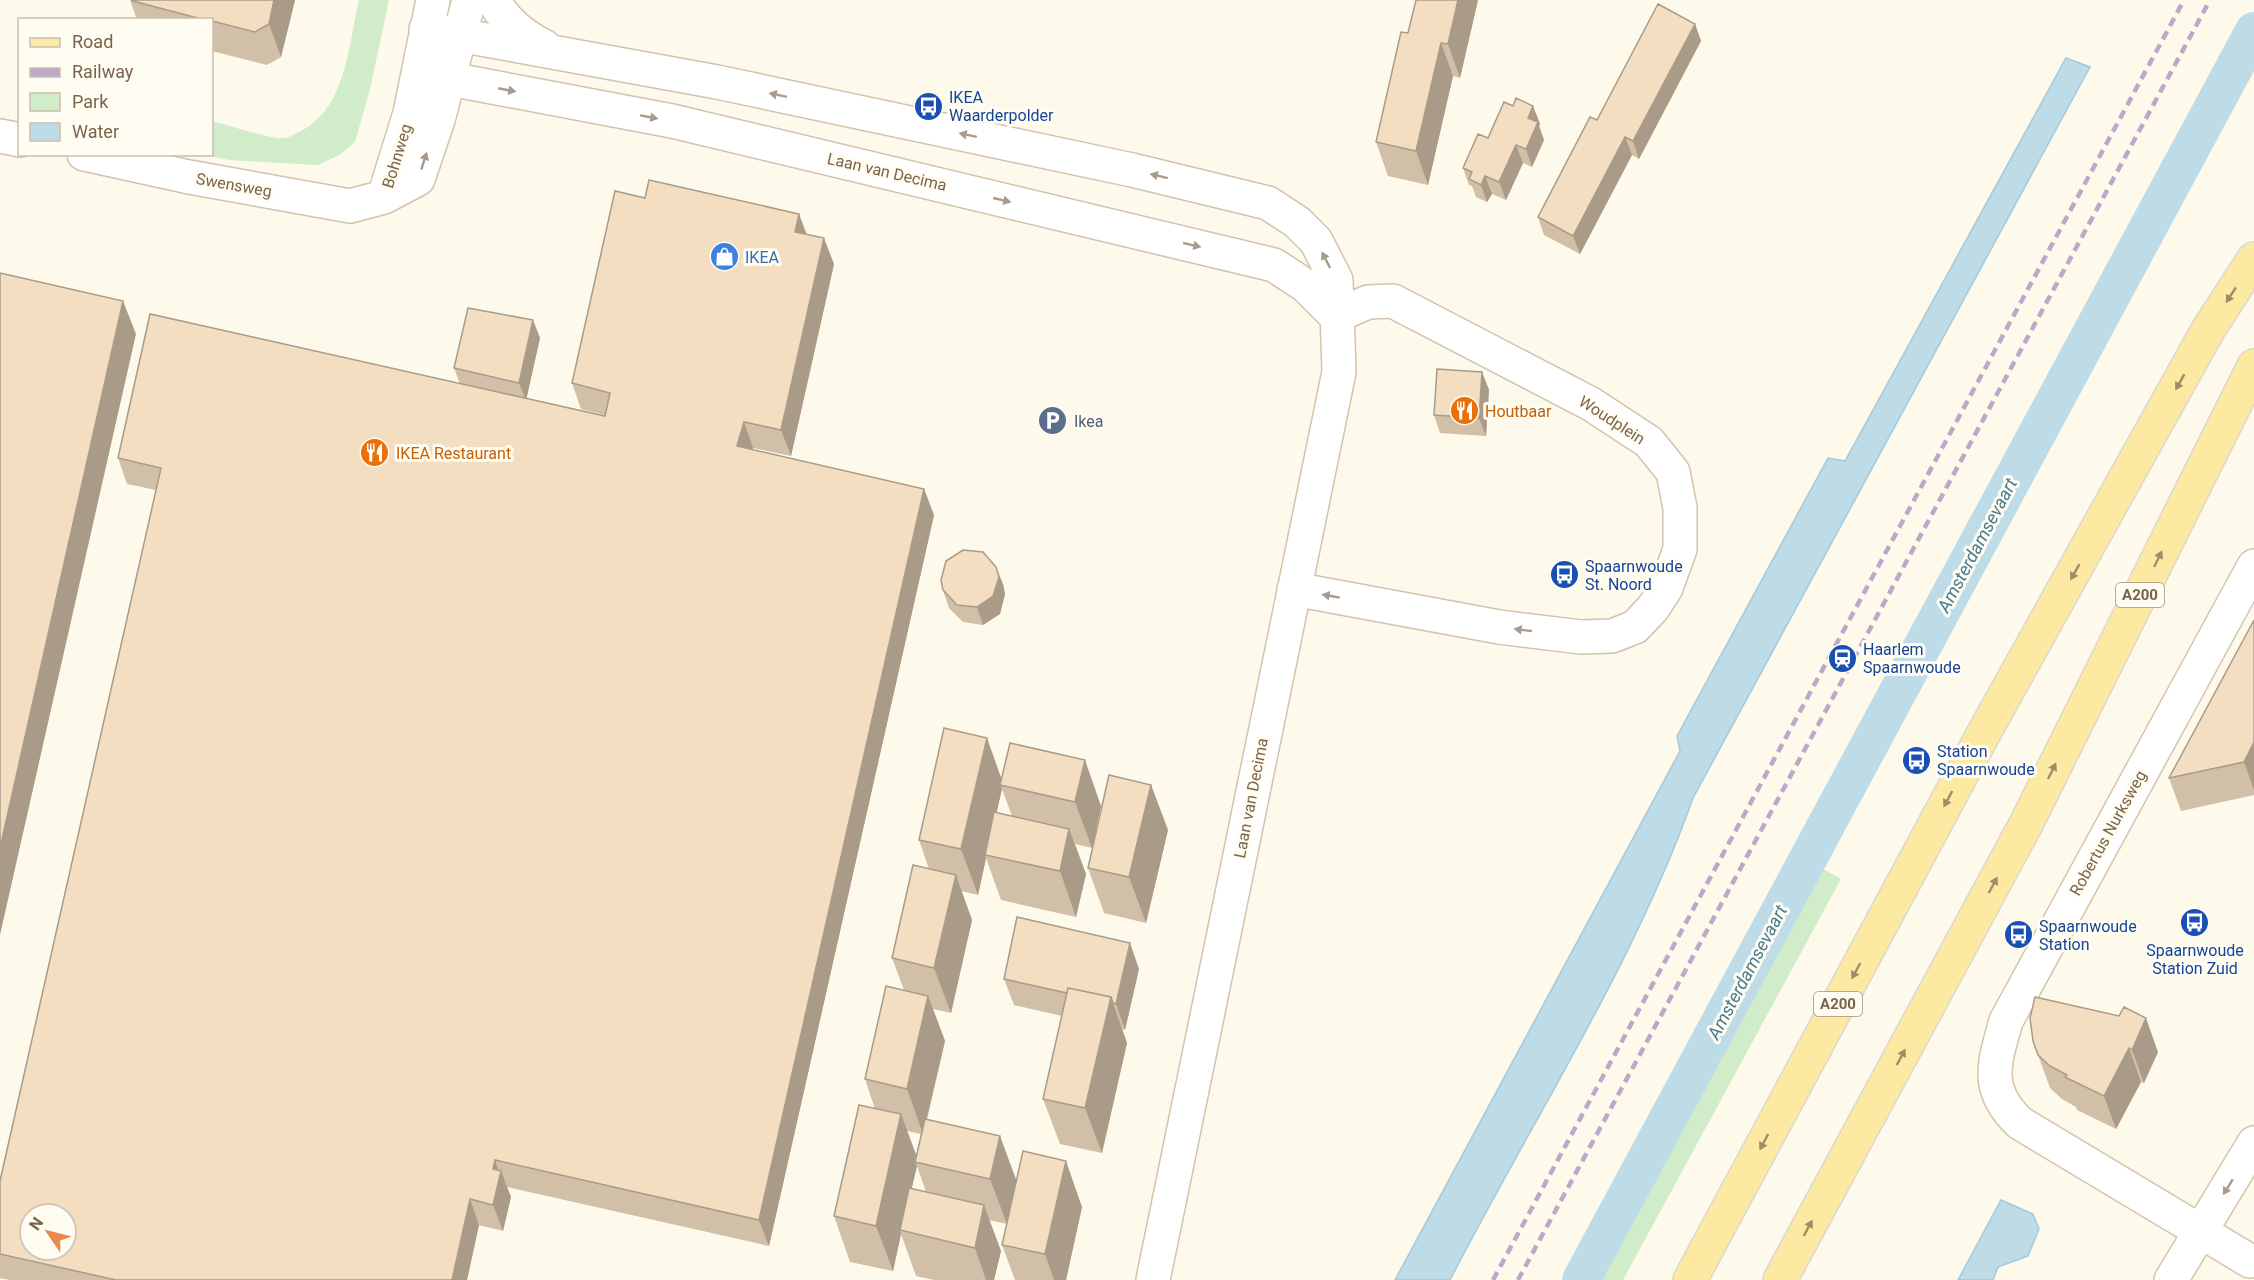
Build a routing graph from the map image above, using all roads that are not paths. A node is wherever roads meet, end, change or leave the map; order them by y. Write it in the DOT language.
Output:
graph roads {
  1 [pos="469,0"];
  2 [pos="493,0"];
  3 [pos="429,15"];
  4 [pos="461,36"];
  5 [pos="557,54"];
  6 [pos="434,76"];
  7 [pos="0,136"];
  8 [pos="18,140"];
  9 [pos="93,156"];
  10 [pos="384,197"];
  11 [pos="2254,259"];
  12 [pos="1336,316"];
  13 [pos="2254,366"];
  14 [pos="2254,566"];
  15 [pos="1293,589"];
  16 [pos="2254,1143"];
  17 [pos="2200,1231"];
  18 [pos="2248,1265"];
  19 [pos="1153,1280"];
  20 [pos="1690,1280"];
  21 [pos="1780,1280"];
  22 [pos="2171,1280"];
  1 -- 4 [label="street, Bohnweg"];
  2 -- 5 [label="street, Laan van Decima"];
  3 -- 4 [label="street, Laan van Decima"];
  3 -- 6 [label="street, Bohnweg"];
  4 -- 5 [label="street, Laan van Decima"];
  4 -- 6 [label="street, Bohnweg"];
  12 -- 5 [label="street, Laan van Decima, one-way"];
  6 -- 10 [label="street, Bohnweg"];
  6 -- 12 [label="street, Laan van Decima, one-way"];
  7 -- 8 [label="street"];
  9 -- 10 [label="street, Swensweg"];
  11 -- 20 [label="main road, A200, one-way"];
  12 -- 15 [label="street, Laan van Decima"];
  12 -- 15 [label="street, Woudplein, one-way"];
  21 -- 13 [label="main road, A200, one-way"];
  14 -- 17 [label="street, Robertus Nurksweg"];
  15 -- 19 [label="street, Laan van Decima"];
  16 -- 17 [label="street, one-way"];
  17 -- 18 [label="street, Robertus Nurksweg"];
  17 -- 22 [label="street"];
}
